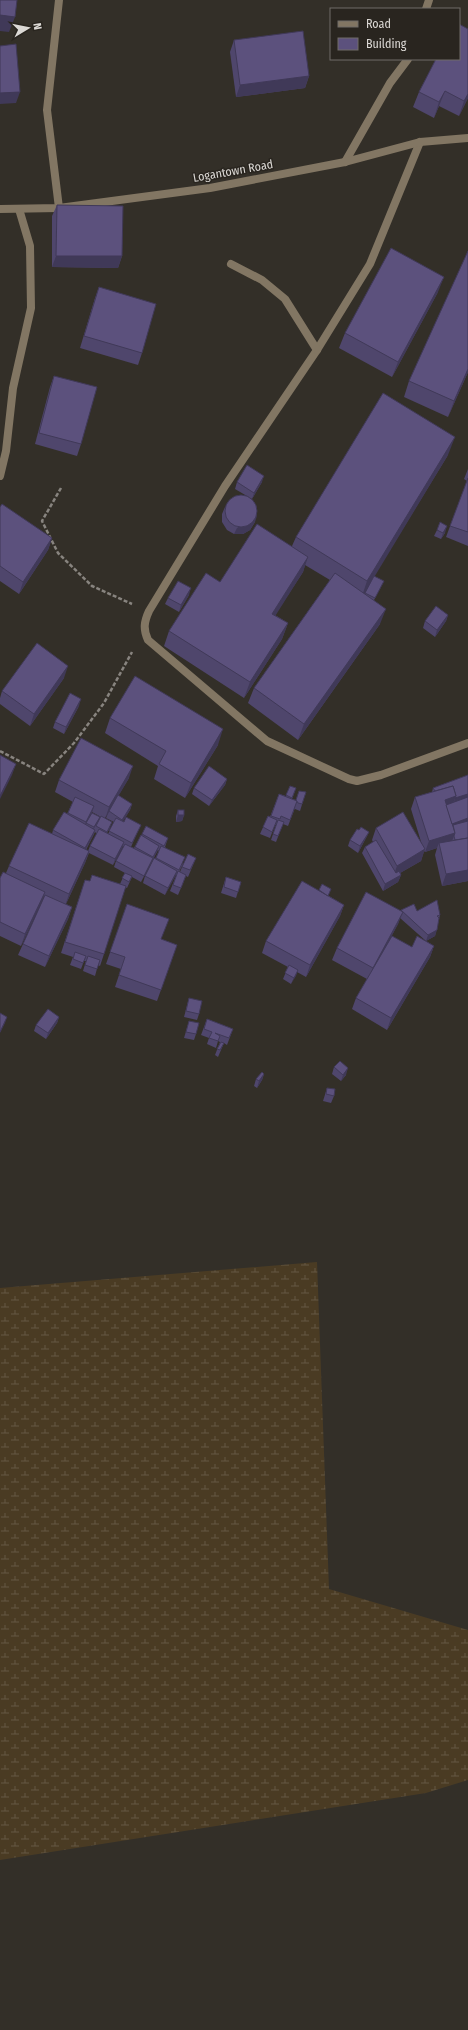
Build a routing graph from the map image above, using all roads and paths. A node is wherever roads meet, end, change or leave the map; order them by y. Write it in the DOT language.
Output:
graph roads {
  1 [pos="59,0"];
  2 [pos="407,60"];
  3 [pos="468,138"];
  4 [pos="420,142"];
  5 [pos="345,162"];
  6 [pos="59,208"];
  7 [pos="0,209"];
  8 [pos="19,209"];
  9 [pos="231,264"];
  10 [pos="317,350"];
  11 [pos="0,476"];
  12 [pos="61,488"];
  13 [pos="149,611"];
  14 [pos="144,631"];
  15 [pos="468,742"];
  16 [pos="0,751"];
  1 -- 6 [label="street"];
  2 -- 5 [label="street"];
  3 -- 4 [label="street, Logantown Road"];
  4 -- 5 [label="street, Logantown Road"];
  4 -- 10 [label="street"];
  5 -- 6 [label="street, Logantown Road"];
  6 -- 8 [label="street, Logantown Road"];
  7 -- 8 [label="street, Logantown Road"];
  8 -- 11 [label="street"];
  9 -- 10 [label="street"];
  10 -- 13 [label="street"];
  12 -- 13 [label="path"];
  13 -- 14 [label="street"];
  14 -- 15 [label="street"];
  14 -- 16 [label="path"];
}
